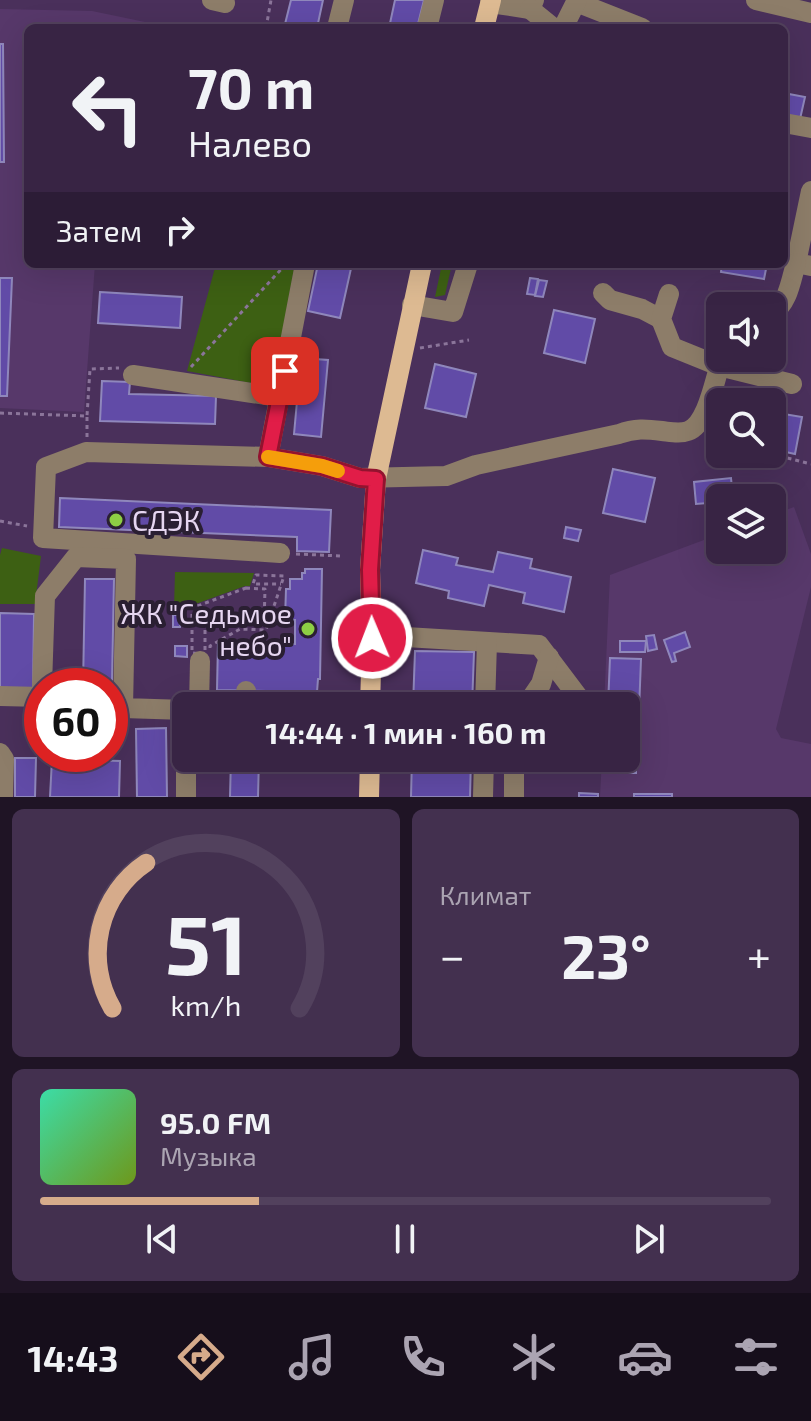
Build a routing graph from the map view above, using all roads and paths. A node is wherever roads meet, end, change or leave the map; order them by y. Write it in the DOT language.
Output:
graph roads {
  1 [pos="271,0"];
  2 [pos="344,0"];
  3 [pos="434,0"];
  4 [pos="756,0"];
  5 [pos="576,1"];
  6 [pos="490,2"];
  7 [pos="532,4"];
  8 [pos="811,13"];
  9 [pos="267,24"];
  10 [pos="338,24"];
  11 [pos="428,24"];
  12 [pos="485,24"];
  13 [pos="554,24"];
  14 [pos="559,24"];
  15 [pos="632,24"];
  16 [pos="788,124"];
  17 [pos="811,128"];
  18 [pos="811,191"];
  19 [pos="804,265"];
  20 [pos="282,268"];
  21 [pos="304,268"];
  22 [pos="421,268"];
  23 [pos="467,268"];
  24 [pos="603,293"];
  25 [pos="669,294"];
  26 [pos="786,299"];
  27 [pos="412,305"];
  28 [pos="661,319"];
  29 [pos="469,340"];
  30 [pos="420,348"];
  31 [pos="706,357"];
  32 [pos="718,372"];
  33 [pos="753,372"];
  34 [pos="133,375"];
  35 [pos="177,382"];
  36 [pos="792,384"];
  37 [pos="279,397"];
  38 [pos="0,413"];
  39 [pos="268,457"];
  40 [pos="786,458"];
  41 [pos="811,464"];
  42 [pos="376,479"];
  43 [pos="0,521"];
  44 [pos="10,523"];
  45 [pos="280,553"];
  46 [pos="342,556"];
  47 [pos="281,584"];
  48 [pos="192,608"];
  49 [pos="372,638"];
  50 [pos="487,642"];
  51 [pos="205,653"];
  52 [pos="549,657"];
  53 [pos="43,668"];
  54 [pos="124,668"];
  55 [pos="201,692"];
  56 [pos="370,692"];
  57 [pos="485,692"];
  58 [pos="536,692"];
  59 [pos="575,692"];
  60 [pos="0,696"];
  61 [pos="24,697"];
  62 [pos="128,708"];
  63 [pos="172,710"];
  64 [pos="0,753"];
  65 [pos="186,772"];
  66 [pos="370,772"];
  67 [pos="484,772"];
  68 [pos="514,772"];
  69 [pos="3,797"];
  70 [pos="186,797"];
  71 [pos="369,797"];
  72 [pos="483,797"];
  73 [pos="514,797"];
  1 -- 9 [label="path"];
  2 -- 10 [label="lane"];
  3 -- 11 [label="lane"];
  4 -- 8 [label="lane"];
  5 -- 14 [label="lane"];
  5 -- 15 [label="lane"];
  6 -- 7 [label="lane"];
  6 -- 12 [label="main road"];
  7 -- 13 [label="lane"];
  16 -- 17 [label="lane"];
  18 -- 19 [label="lane"];
  19 -- 26 [label="lane"];
  20 -- 35 [label="path"];
  21 -- 37 [label="lane"];
  22 -- 27 [label="main road"];
  23 -- 27 [label="lane"];
  24 -- 28 [label="lane"];
  25 -- 28 [label="lane"];
  27 -- 42 [label="main road"];
  28 -- 31 [label="lane"];
  29 -- 30 [label="path"];
  32 -- 42 [label="lane"];
  33 -- 36 [label="lane"];
  34 -- 35 [label="lane"];
  34 -- 38 [label="path"];
  35 -- 37 [label="lane"];
  37 -- 39 [label="lane"];
  39 -- 42 [label="lane"];
  39 -- 45 [label="lane"];
  40 -- 41 [label="path"];
  42 -- 49 [label="main road"];
  43 -- 44 [label="path"];
  45 -- 46 [label="path"];
  47 -- 47 [label="path"];
  47 -- 51 [label="path"];
  48 -- 48 [label="path"];
  49 -- 50 [label="lane"];
  49 -- 56 [label="main road"];
  50 -- 52 [label="lane"];
  50 -- 57 [label="lane"];
  51 -- 55 [label="lane"];
  52 -- 58 [label="lane"];
  52 -- 59 [label="lane"];
  53 -- 54 [label="lane"];
  60 -- 61 [label="lane"];
  62 -- 63 [label="lane"];
  64 -- 69 [label="lane"];
  65 -- 70 [label="lane"];
  66 -- 71 [label="main road"];
  67 -- 72 [label="lane"];
  68 -- 73 [label="lane"];
}
